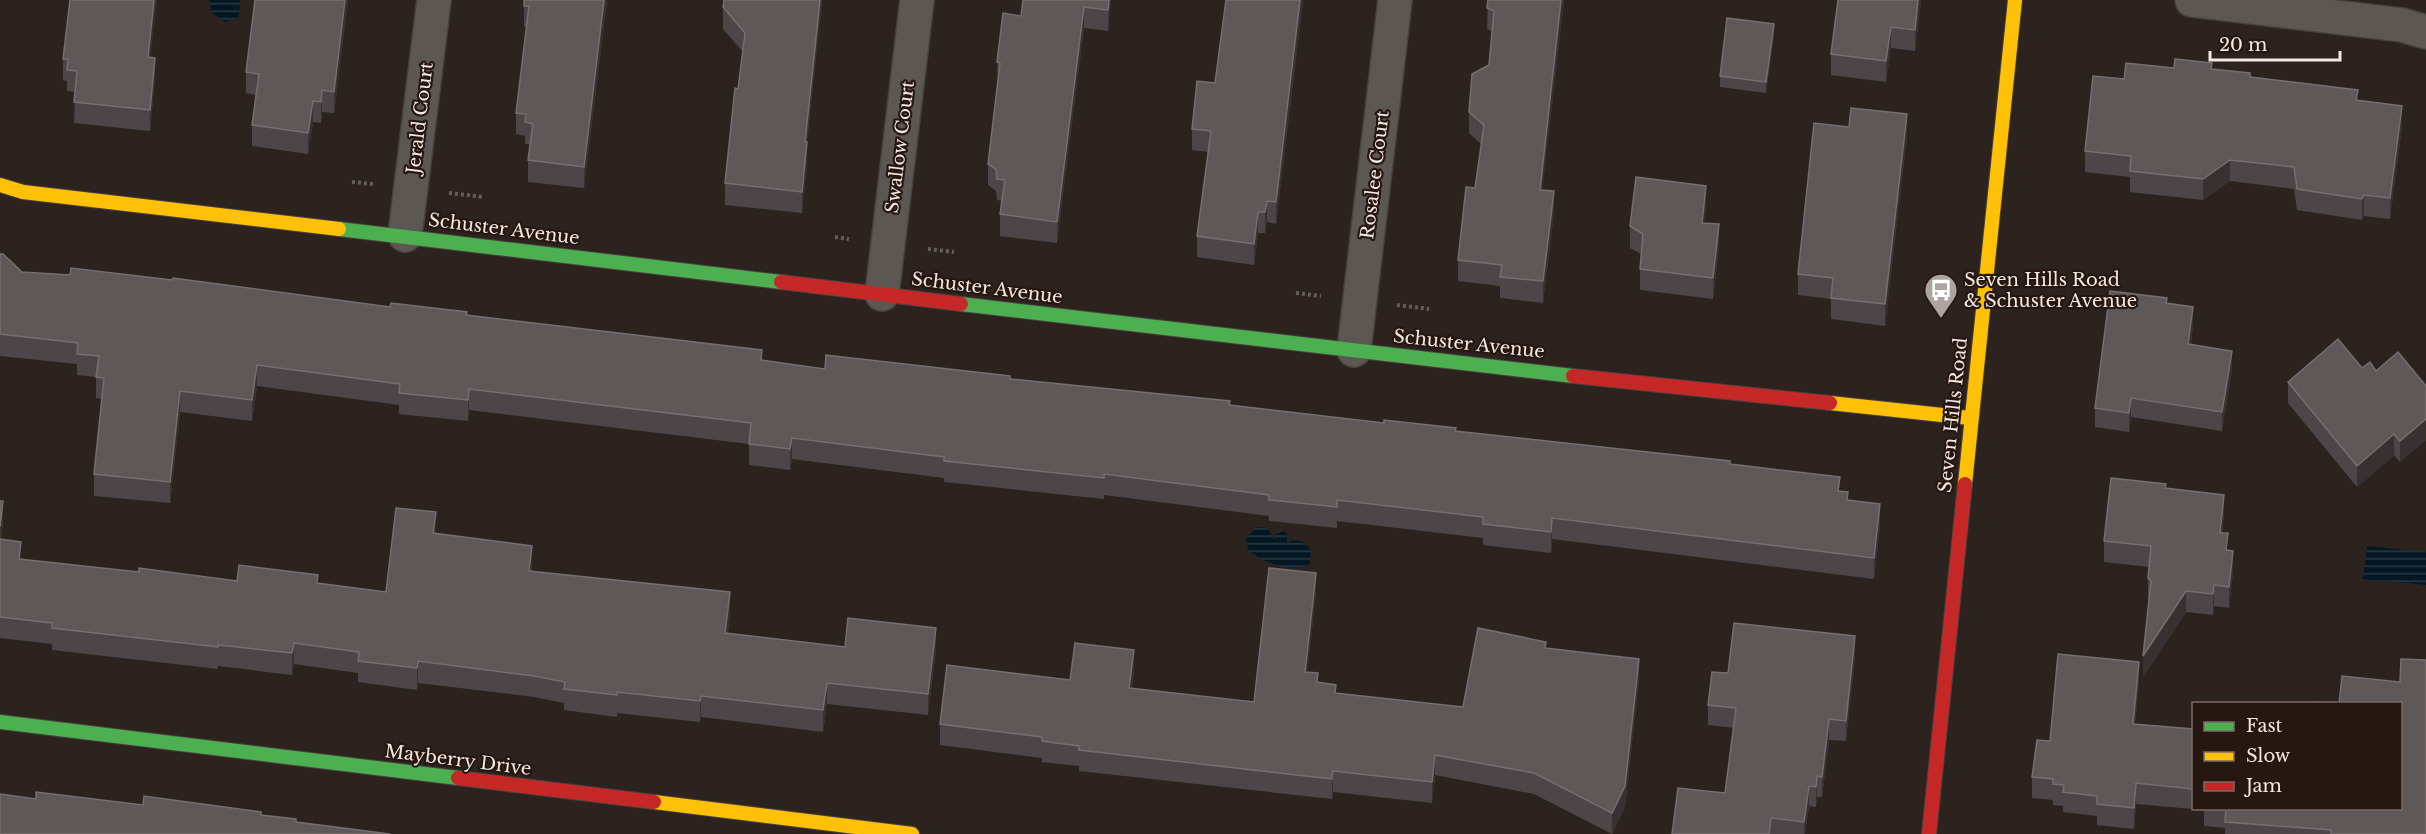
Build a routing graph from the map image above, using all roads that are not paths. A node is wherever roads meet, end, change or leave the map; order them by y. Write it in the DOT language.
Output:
graph roads {
  1 [pos="434,0"];
  2 [pos="917,0"];
  3 [pos="1395,0"];
  4 [pos="2015,0"];
  5 [pos="2192,0"];
  6 [pos="2426,32"];
  7 [pos="0,185"];
  8 [pos="405,235"];
  9 [pos="882,294"];
  10 [pos="1354,350"];
  11 [pos="1970,418"];
  12 [pos="0,722"];
  13 [pos="912,834"];
  14 [pos="1929,834"];
  1 -- 8 [label="street, Jerald Court"];
  2 -- 9 [label="street, Swallow Court"];
  3 -- 10 [label="street, Rosalee Court"];
  4 -- 11 [label="street, Seven Hills Road"];
  5 -- 6 [label="street"];
  7 -- 8 [label="street, Schuster Avenue"];
  8 -- 9 [label="street, Schuster Avenue"];
  9 -- 10 [label="street, Schuster Avenue"];
  10 -- 11 [label="street, Schuster Avenue"];
  11 -- 14 [label="street, Seven Hills Road"];
  12 -- 13 [label="street, Mayberry Drive"];
}
